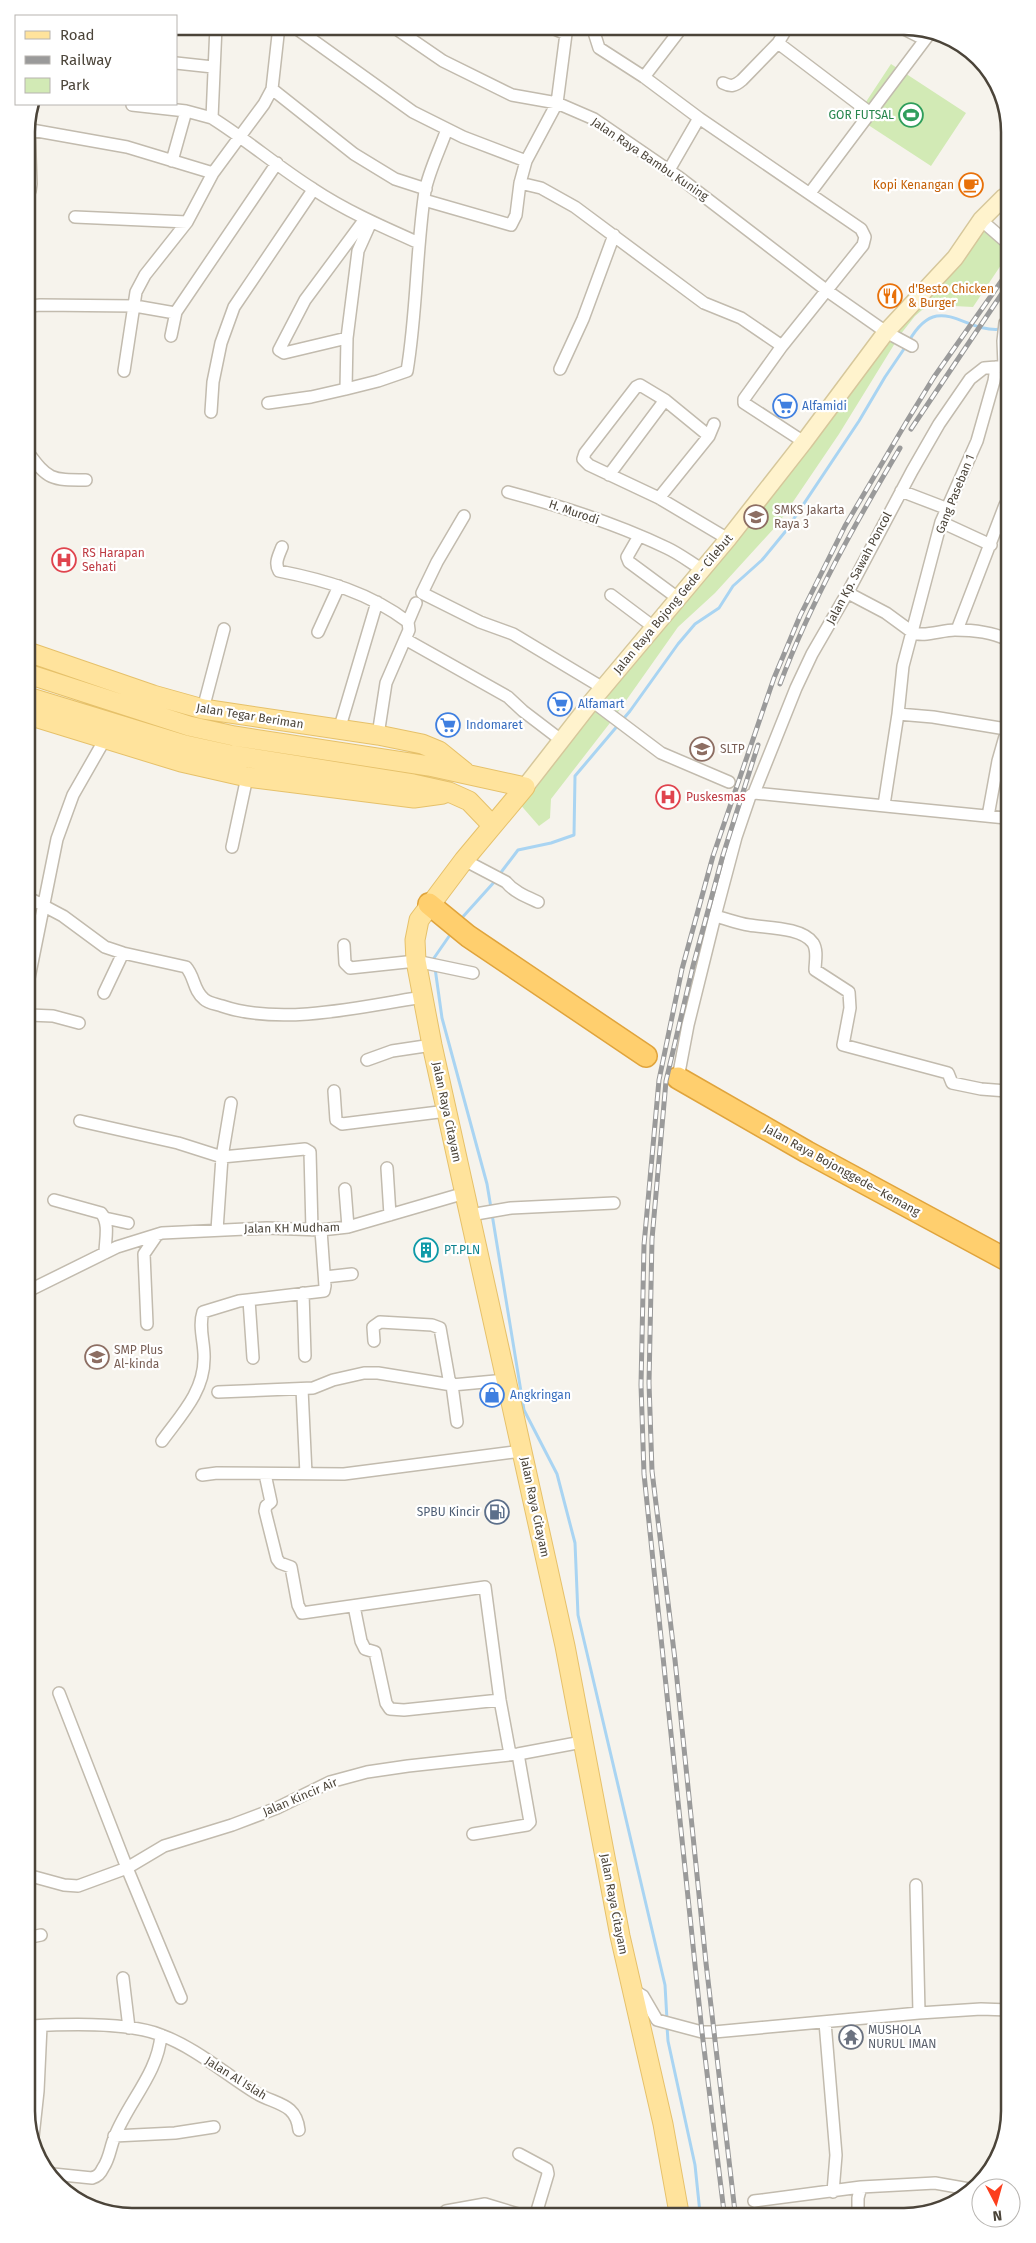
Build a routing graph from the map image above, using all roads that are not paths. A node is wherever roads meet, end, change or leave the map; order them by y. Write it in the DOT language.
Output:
graph roads {
  1 [pos="215,35"];
  2 [pos="278,35"];
  3 [pos="306,35"];
  4 [pos="405,35"];
  5 [pos="566,35"];
  6 [pos="595,35"];
  7 [pos="675,35"];
  8 [pos="783,35"];
  9 [pos="926,37"];
  10 [pos="778,43"];
  11 [pos="178,63"];
  12 [pos="213,67"];
  13 [pos="644,77"];
  14 [pos="723,83"];
  15 [pos="272,89"];
  16 [pos="557,103"];
  17 [pos="132,105"];
  18 [pos="186,111"];
  19 [pos="870,112"];
  20 [pos="212,118"];
  21 [pos="699,118"];
  22 [pos="447,129"];
  23 [pos="35,130"];
  24 [pos="241,136"];
  25 [pos="172,161"];
  26 [pos="526,161"];
  27 [pos="277,163"];
  28 [pos="669,170"];
  29 [pos="213,173"];
  30 [pos="524,184"];
  31 [pos="313,190"];
  32 [pos="810,193"];
  33 [pos="425,194"];
  34 [pos="1001,200"];
  35 [pos="76,217"];
  36 [pos="368,220"];
  37 [pos="981,220"];
  38 [pos="188,222"];
  39 [pos="614,235"];
  40 [pos="1001,237"];
  41 [pos="419,243"];
  42 [pos="826,290"];
  43 [pos="35,306"];
  44 [pos="135,306"];
  45 [pos="175,314"];
  46 [pos="886,332"];
  47 [pos="171,336"];
  48 [pos="347,338"];
  49 [pos="782,346"];
  50 [pos="912,346"];
  51 [pos="1001,366"];
  52 [pos="1001,368"];
  53 [pos="560,369"];
  54 [pos="124,370"];
  55 [pos="346,389"];
  56 [pos="665,400"];
  57 [pos="268,403"];
  58 [pos="212,412"];
  59 [pos="714,424"];
  60 [pos="709,436"];
  61 [pos="804,442"];
  62 [pos="35,462"];
  63 [pos="609,475"];
  64 [pos="86,480"];
  65 [pos="901,491"];
  66 [pos="508,492"];
  67 [pos="659,498"];
  68 [pos="948,509"];
  69 [pos="464,516"];
  70 [pos="941,522"];
  71 [pos="1001,527"];
  72 [pos="639,536"];
  73 [pos="728,539"];
  74 [pos="991,545"];
  75 [pos="282,547"];
  76 [pos="703,570"];
  77 [pos="339,586"];
  78 [pos="848,593"];
  79 [pos="611,595"];
  80 [pos="679,599"];
  81 [pos="377,602"];
  82 [pos="416,603"];
  83 [pos="408,622"];
  84 [pos="655,628"];
  85 [pos="224,629"];
  86 [pos="957,630"];
  87 [pos="318,632"];
  88 [pos="912,632"];
  89 [pos="1001,636"];
  90 [pos="405,639"];
  91 [pos="35,654"];
  92 [pos="35,676"];
  93 [pos="603,688"];
  94 [pos="35,698"];
  95 [pos="592,700"];
  96 [pos="203,709"];
  97 [pos="898,714"];
  98 [pos="238,716"];
  99 [pos="35,717"];
  100 [pos="1001,728"];
  101 [pos="339,730"];
  102 [pos="234,736"];
  103 [pos="378,736"];
  104 [pos="105,739"];
  105 [pos="561,740"];
  106 [pos="1001,750"];
  107 [pos="231,755"];
  108 [pos="227,773"];
  109 [pos="470,776"];
  110 [pos="247,777"];
  111 [pos="730,782"];
  112 [pos="525,787"];
  113 [pos="449,792"];
  114 [pos="754,793"];
  115 [pos="884,805"];
  116 [pos="988,816"];
  117 [pos="1001,817"];
  118 [pos="492,825"];
  119 [pos="232,847"];
  120 [pos="464,860"];
  121 [pos="35,902"];
  122 [pos="538,902"];
  123 [pos="429,904"];
  124 [pos="45,907"];
  125 [pos="715,916"];
  126 [pos="344,945"];
  127 [pos="35,951"];
  128 [pos="123,953"];
  129 [pos="421,961"];
  130 [pos="473,973"];
  131 [pos="104,993"];
  132 [pos="422,997"];
  133 [pos="35,1015"];
  134 [pos="79,1023"];
  135 [pos="432,1045"];
  136 [pos="646,1056"];
  137 [pos="367,1060"];
  138 [pos="678,1078"];
  139 [pos="334,1091"];
  140 [pos="1001,1091"];
  141 [pos="231,1103"];
  142 [pos="447,1111"];
  143 [pos="80,1121"];
  144 [pos="222,1157"];
  145 [pos="387,1168"];
  146 [pos="345,1189"];
  147 [pos="465,1193"];
  148 [pos="54,1200"];
  149 [pos="614,1203"];
  150 [pos="477,1214"];
  151 [pos="390,1215"];
  152 [pos="105,1218"];
  153 [pos="128,1223"];
  154 [pos="348,1227"];
  155 [pos="217,1230"];
  156 [pos="317,1230"];
  157 [pos="159,1234"];
  158 [pos="105,1253"];
  159 [pos="1001,1257"];
  160 [pos="352,1274"];
  161 [pos="325,1277"];
  162 [pos="35,1288"];
  163 [pos="303,1293"];
  164 [pos="249,1300"];
  165 [pos="147,1324"];
  166 [pos="374,1340"];
  167 [pos="304,1356"];
  168 [pos="253,1358"];
  169 [pos="506,1380"];
  170 [pos="452,1385"];
  171 [pos="302,1389"];
  172 [pos="218,1392"];
  173 [pos="457,1422"];
  174 [pos="162,1441"];
  175 [pos="522,1451"];
  176 [pos="265,1474"];
  177 [pos="306,1474"];
  178 [pos="202,1475"];
  179 [pos="354,1606"];
  180 [pos="59,1693"];
  181 [pos="500,1700"];
  182 [pos="582,1742"];
  183 [pos="514,1754"];
  184 [pos="473,1834"];
  185 [pos="127,1868"];
  186 [pos="35,1877"];
  187 [pos="916,1885"];
  188 [pos="123,1978"];
  189 [pos="633,1990"];
  190 [pos="181,1998"];
  191 [pos="1001,2010"];
  192 [pos="919,2012"];
  193 [pos="825,2022"];
  194 [pos="36,2026"];
  195 [pos="129,2028"];
  196 [pos="161,2035"];
  197 [pos="35,2118"];
  198 [pos="214,2127"];
  199 [pos="299,2130"];
  200 [pos="114,2136"];
  201 [pos="519,2154"];
  202 [pos="59,2175"];
  203 [pos="862,2187"];
  204 [pos="963,2188"];
  205 [pos="833,2192"];
  206 [pos="754,2201"];
  207 [pos="463,2208"];
  208 [pos="498,2208"];
  209 [pos="538,2208"];
  210 [pos="678,2208"];
  211 [pos="859,2208"];
  1 -- 12 [label="street"];
  2 -- 15 [label="street"];
  3 -- 22 [label="street"];
  4 -- 16 [label="street, Jalan Raya Bambu Kuning"];
  5 -- 16 [label="street"];
  6 -- 13 [label="street"];
  7 -- 13 [label="street"];
  8 -- 10 [label="street"];
  9 -- 19 [label="street"];
  10 -- 14 [label="street"];
  10 -- 19 [label="street"];
  11 -- 12 [label="street"];
  12 -- 20 [label="street"];
  13 -- 21 [label="street"];
  15 -- 24 [label="street"];
  15 -- 33 [label="street"];
  16 -- 26 [label="street"];
  16 -- 28 [label="street, Jalan Raya Bambu Kuning"];
  17 -- 18 [label="street"];
  18 -- 20 [label="street"];
  18 -- 25 [label="street"];
  19 -- 32 [label="street"];
  20 -- 24 [label="street"];
  21 -- 28 [label="street"];
  21 -- 32 [label="street"];
  22 -- 26 [label="street"];
  22 -- 33 [label="street"];
  23 -- 25 [label="street"];
  24 -- 27 [label="street"];
  24 -- 29 [label="street"];
  25 -- 29 [label="street"];
  26 -- 30 [label="street"];
  27 -- 31 [label="street"];
  27 -- 45 [label="street"];
  28 -- 42 [label="street, Jalan Raya Bambu Kuning"];
  29 -- 38 [label="street"];
  30 -- 33 [label="street"];
  30 -- 39 [label="street"];
  31 -- 36 [label="street"];
  31 -- 58 [label="street"];
  32 -- 42 [label="street"];
  33 -- 41 [label="street"];
  34 -- 37 [label="main road, Jalan Raya Bojong Gede - Cilebut"];
  35 -- 38 [label="street"];
  36 -- 41 [label="street"];
  36 -- 48 [label="street"];
  36 -- 48 [label="street"];
  37 -- 40 [label="street"];
  37 -- 46 [label="main road, Jalan Raya Bojong Gede - Cilebut"];
  38 -- 44 [label="street"];
  39 -- 49 [label="street"];
  39 -- 53 [label="street"];
  41 -- 55 [label="street"];
  42 -- 46 [label="street, Jalan Raya Bambu Kuning"];
  42 -- 49 [label="street"];
  43 -- 44 [label="street"];
  44 -- 45 [label="street"];
  44 -- 54 [label="street"];
  45 -- 47 [label="street"];
  46 -- 50 [label="street, Jalan Raya Bambu Kuning"];
  46 -- 61 [label="main road, Jalan Raya Bojong Gede - Cilebut"];
  48 -- 55 [label="street"];
  49 -- 61 [label="street"];
  51 -- 65 [label="street, Jalan Kp. Sawah Poncol"];
  52 -- 68 [label="street, Gang Paseban 1"];
  55 -- 57 [label="street"];
  56 -- 60 [label="street"];
  56 -- 63 [label="street"];
  56 -- 63 [label="street"];
  59 -- 60 [label="street"];
  60 -- 67 [label="street"];
  61 -- 73 [label="main road, Jalan Raya Bojong Gede - Cilebut"];
  62 -- 64 [label="street"];
  63 -- 67 [label="street"];
  65 -- 68 [label="street"];
  65 -- 78 [label="street, Jalan Kp. Sawah Poncol"];
  66 -- 72 [label="street, H. Murodi"];
  67 -- 73 [label="street"];
  68 -- 70 [label="street, Gang Paseban 1"];
  69 -- 93 [label="street"];
  70 -- 74 [label="street"];
  70 -- 88 [label="street, Gang Paseban 1"];
  71 -- 74 [label="street"];
  72 -- 76 [label="street, H. Murodi"];
  72 -- 80 [label="street"];
  73 -- 76 [label="main road, Jalan Raya Bojong Gede - Cilebut"];
  74 -- 86 [label="street"];
  75 -- 77 [label="street"];
  76 -- 80 [label="main road, Jalan Raya Bojong Gede - Cilebut"];
  77 -- 81 [label="street"];
  77 -- 87 [label="street"];
  78 -- 88 [label="street"];
  78 -- 114 [label="street, Jalan Kp. Sawah Poncol"];
  79 -- 84 [label="street"];
  80 -- 84 [label="main road, Jalan Raya Bojong Gede - Cilebut"];
  81 -- 83 [label="street"];
  81 -- 101 [label="street"];
  82 -- 83 [label="street"];
  83 -- 90 [label="street"];
  84 -- 93 [label="main road, Jalan Raya Bojong Gede - Cilebut"];
  85 -- 96 [label="street"];
  86 -- 88 [label="street"];
  86 -- 89 [label="street"];
  88 -- 97 [label="street, Gang Paseban 1"];
  90 -- 103 [label="street"];
  90 -- 105 [label="street"];
  91 -- 96 [label="main road, Jalan Tegar Beriman"];
  92 -- 102 [label="main road, Jalan Tegar Beriman"];
  93 -- 95 [label="main road, Jalan Raya Bojong Gede - Cilebut"];
  94 -- 107 [label="main road"];
  95 -- 105 [label="main road, Jalan Raya Bojong Gede - Cilebut"];
  95 -- 111 [label="street"];
  96 -- 98 [label="main road, Jalan Tegar Beriman"];
  97 -- 100 [label="street"];
  97 -- 115 [label="street, Gang Paseban 1"];
  98 -- 101 [label="main road, Jalan Tegar Beriman"];
  98 -- 102 [label="main road"];
  99 -- 104 [label="main road"];
  101 -- 103 [label="main road, Jalan Tegar Beriman"];
  102 -- 109 [label="main road, Jalan Tegar Beriman"];
  103 -- 109 [label="main road, Jalan Tegar Beriman"];
  104 -- 108 [label="main road"];
  104 -- 124 [label="street"];
  105 -- 112 [label="main road, Jalan Raya Bojong Gede - Cilebut"];
  106 -- 116 [label="street"];
  107 -- 108 [label="main road"];
  107 -- 113 [label="main road"];
  108 -- 110 [label="main road"];
  109 -- 112 [label="main road, Jalan Tegar Beriman"];
  110 -- 113 [label="main road"];
  110 -- 119 [label="street"];
  112 -- 118 [label="main road, Jalan Raya Bojong Gede - Cilebut"];
  113 -- 118 [label="main road"];
  114 -- 115 [label="street"];
  114 -- 125 [label="street, Jalan Kp. Sawah Poncol"];
  115 -- 116 [label="street"];
  116 -- 117 [label="street"];
  118 -- 120 [label="main road, Jalan Raya Citayam"];
  120 -- 122 [label="street"];
  120 -- 123 [label="main road, Jalan Raya Citayam"];
  121 -- 124 [label="street"];
  123 -- 129 [label="main road, Jalan Raya Citayam"];
  123 -- 136 [label="highway"];
  124 -- 127 [label="street"];
  124 -- 128 [label="street"];
  125 -- 138 [label="street, Jalan Kp. Sawah Poncol"];
  125 -- 140 [label="street"];
  126 -- 129 [label="street"];
  128 -- 131 [label="street"];
  128 -- 132 [label="street"];
  129 -- 130 [label="street"];
  129 -- 132 [label="main road, Jalan Raya Citayam"];
  132 -- 135 [label="main road, Jalan Raya Citayam"];
  133 -- 134 [label="street"];
  135 -- 137 [label="street"];
  135 -- 142 [label="main road, Jalan Raya Citayam"];
  138 -- 159 [label="highway, Jalan Raya Bojonggede—Kemang"];
  139 -- 142 [label="street"];
  141 -- 144 [label="street"];
  142 -- 147 [label="main road, Jalan Raya Citayam"];
  143 -- 144 [label="street"];
  144 -- 155 [label="street"];
  144 -- 156 [label="street"];
  145 -- 151 [label="street"];
  146 -- 154 [label="street"];
  147 -- 150 [label="main road, Jalan Raya Citayam"];
  147 -- 151 [label="street, Jalan KH Mudham"];
  148 -- 152 [label="street"];
  149 -- 150 [label="street"];
  150 -- 169 [label="main road, Jalan Raya Citayam"];
  151 -- 154 [label="street, Jalan KH Mudham"];
  152 -- 153 [label="street"];
  152 -- 158 [label="street"];
  154 -- 156 [label="street, Jalan KH Mudham"];
  155 -- 156 [label="street, Jalan KH Mudham"];
  155 -- 157 [label="street, Jalan KH Mudham"];
  156 -- 161 [label="street"];
  157 -- 158 [label="street"];
  157 -- 165 [label="street"];
  158 -- 162 [label="street"];
  160 -- 161 [label="street"];
  161 -- 163 [label="street"];
  163 -- 164 [label="street"];
  163 -- 167 [label="street"];
  164 -- 168 [label="street"];
  164 -- 174 [label="street"];
  166 -- 170 [label="street"];
  169 -- 170 [label="street"];
  169 -- 175 [label="main road, Jalan Raya Citayam"];
  170 -- 171 [label="street"];
  170 -- 173 [label="street"];
  171 -- 172 [label="street"];
  171 -- 177 [label="street"];
  175 -- 177 [label="street"];
  175 -- 182 [label="main road, Jalan Raya Citayam"];
  176 -- 177 [label="street"];
  176 -- 178 [label="street"];
  176 -- 179 [label="street"];
  179 -- 181 [label="street"];
  179 -- 181 [label="street"];
  180 -- 185 [label="street"];
  181 -- 183 [label="street"];
  182 -- 183 [label="street, Jalan Kincir Air"];
  182 -- 189 [label="main road, Jalan Raya Citayam"];
  183 -- 184 [label="street"];
  183 -- 185 [label="street, Jalan Kincir Air"];
  185 -- 186 [label="street, Jalan Kincir Air"];
  185 -- 190 [label="street"];
  187 -- 192 [label="street"];
  188 -- 195 [label="street"];
  189 -- 193 [label="street"];
  189 -- 210 [label="main road, Jalan Raya Citayam"];
  191 -- 192 [label="street"];
  192 -- 193 [label="street"];
  193 -- 205 [label="street"];
  194 -- 195 [label="street, Jalan Al Islah"];
  194 -- 197 [label="street"];
  195 -- 196 [label="street, Jalan Al Islah"];
  196 -- 199 [label="street, Jalan Al Islah"];
  196 -- 200 [label="street"];
  198 -- 200 [label="street"];
  200 -- 202 [label="street"];
  201 -- 209 [label="street"];
  203 -- 204 [label="street"];
  203 -- 205 [label="street"];
  203 -- 211 [label="street"];
  205 -- 206 [label="street"];
  207 -- 208 [label="street"];
}
